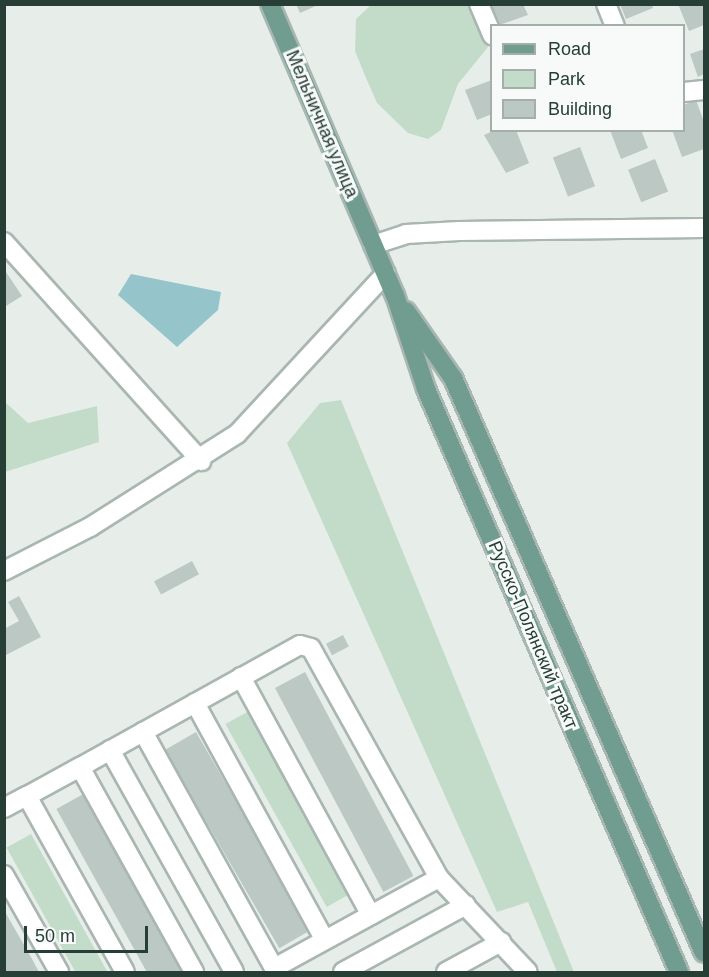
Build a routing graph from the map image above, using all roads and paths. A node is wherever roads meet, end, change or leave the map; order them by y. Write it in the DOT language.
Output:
graph roads {
  1 [pos="270,4"];
  2 [pos="479,4"];
  3 [pos="606,4"];
  4 [pos="614,24"];
  5 [pos="490,30"];
  6 [pos="705,90"];
  7 [pos="685,92"];
  8 [pos="705,228"];
  9 [pos="4,242"];
  10 [pos="373,244"];
  11 [pos="386,273"];
  12 [pos="395,295"];
  13 [pos="201,461"];
  14 [pos="4,571"];
  15 [pos="241,677"];
  16 [pos="195,703"];
  17 [pos="143,732"];
  18 [pos="110,750"];
  19 [pos="80,767"];
  20 [pos="27,796"];
  21 [pos="4,808"];
  22 [pos="4,875"];
  23 [pos="439,878"];
  24 [pos="466,905"];
  25 [pos="371,915"];
  26 [pos="326,940"];
  27 [pos="501,942"];
  28 [pos="705,953"];
  29 [pos="527,969"];
  30 [pos="270,970"];
  31 [pos="59,972"];
  32 [pos="125,972"];
  33 [pos="194,972"];
  34 [pos="234,972"];
  35 [pos="343,972"];
  36 [pos="446,972"];
  37 [pos="679,972"];
  1 -- 10 [label="main road, Мельничная улица"];
  2 -- 5 [label="street"];
  3 -- 4 [label="street"];
  6 -- 7 [label="street"];
  8 -- 10 [label="street"];
  9 -- 13 [label="street"];
  10 -- 11 [label="main road, Русско-Полянский тракт"];
  11 -- 12 [label="main road, Русско-Полянский тракт"];
  11 -- 13 [label="street"];
  12 -- 28 [label="main road, Русско-Полянский тракт"];
  12 -- 37 [label="main road, Русско-Полянский тракт"];
  13 -- 14 [label="street"];
  15 -- 16 [label="street"];
  15 -- 23 [label="street"];
  15 -- 25 [label="street"];
  16 -- 17 [label="street"];
  16 -- 26 [label="street"];
  17 -- 18 [label="street"];
  17 -- 30 [label="street"];
  18 -- 19 [label="street"];
  18 -- 34 [label="street"];
  19 -- 20 [label="street"];
  19 -- 33 [label="street"];
  20 -- 21 [label="street"];
  20 -- 32 [label="street"];
  22 -- 31 [label="street"];
  23 -- 24 [label="street"];
  23 -- 25 [label="street"];
  24 -- 27 [label="street"];
  24 -- 35 [label="street"];
  25 -- 26 [label="street"];
  26 -- 30 [label="street"];
  27 -- 29 [label="street"];
  27 -- 36 [label="street"];
}
